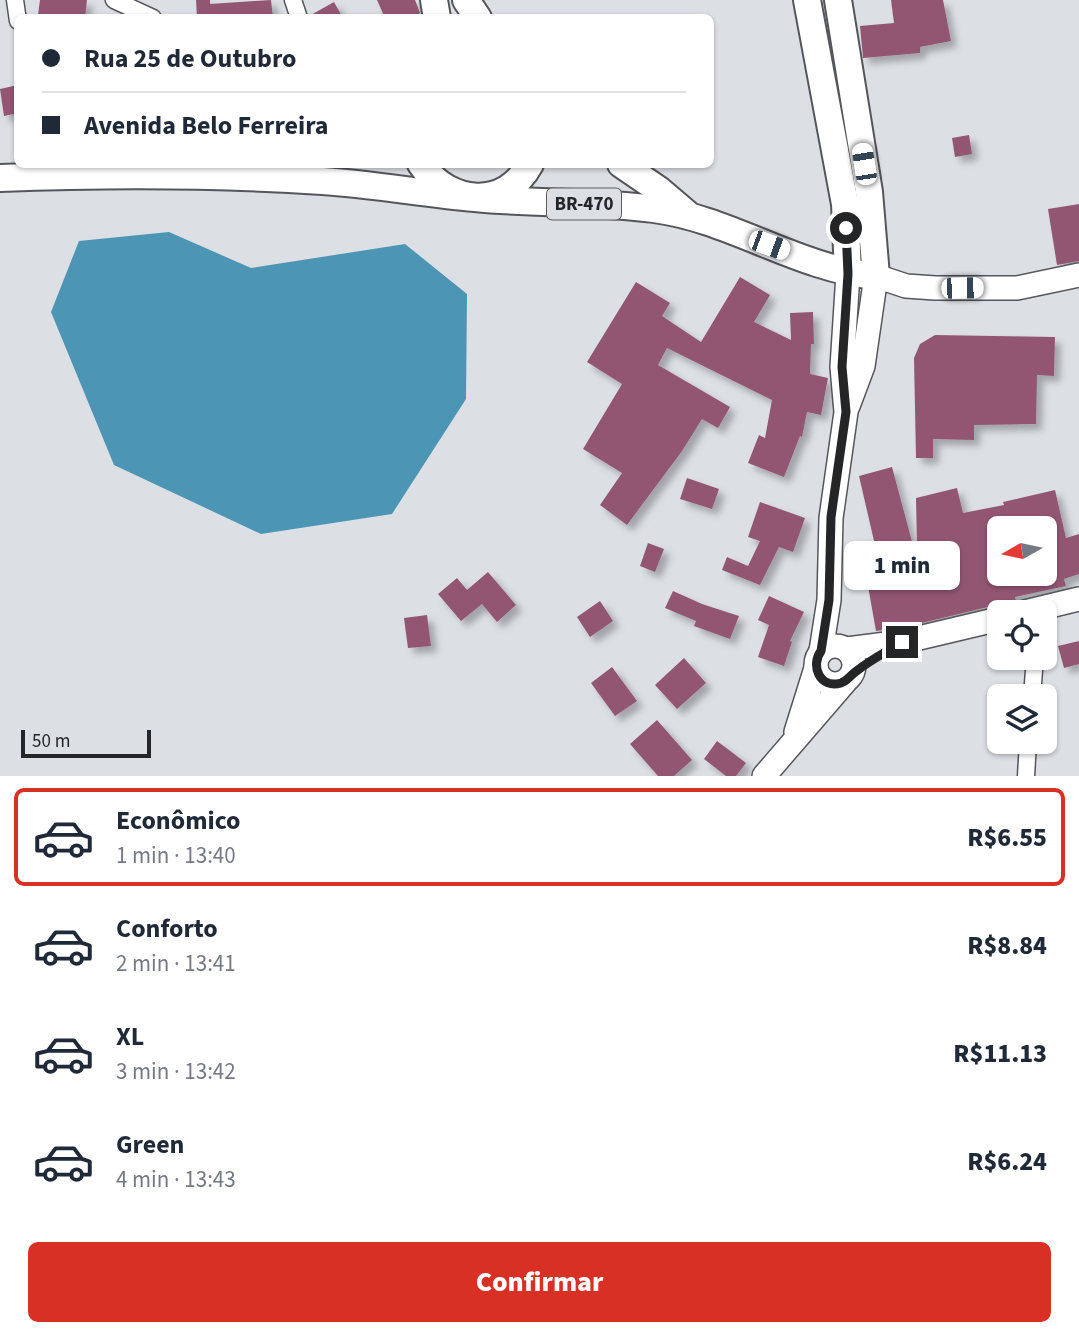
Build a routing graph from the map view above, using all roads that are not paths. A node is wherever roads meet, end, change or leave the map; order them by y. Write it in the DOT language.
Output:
graph roads {
  1 [pos="114,0"];
  2 [pos="807,0"];
  3 [pos="838,0"];
  4 [pos="144,14"];
  5 [pos="308,168"];
  6 [pos="424,168"];
  7 [pos="527,168"];
  8 [pos="627,168"];
  9 [pos="62,170"];
  10 [pos="0,178"];
  11 [pos="276,178"];
  12 [pos="476,198"];
  13 [pos="690,217"];
  14 [pos="848,274"];
  15 [pos="1079,275"];
  16 [pos="876,276"];
  17 [pos="846,412"];
  18 [pos="1079,598"];
  19 [pos="1057,604"];
  20 [pos="987,622"];
  21 [pos="902,642"];
  22 [pos="831,653"];
  23 [pos="849,678"];
  24 [pos="793,742"];
  25 [pos="1027,754"];
  26 [pos="764,776"];
  27 [pos="1026,776"];
  1 -- 4 [label="street"];
  2 -- 14 [label="main road"];
  3 -- 16 [label="main road"];
  5 -- 11 [label="main road, BR-470"];
  6 -- 12 [label="main road"];
  7 -- 12 [label="main road"];
  8 -- 13 [label="main road, BR-470"];
  9 -- 10 [label="main road, BR-470"];
  9 -- 11 [label="main road, BR-470"];
  11 -- 12 [label="main road, BR-470"];
  12 -- 13 [label="main road, BR-470"];
  13 -- 14 [label="main road, BR-470"];
  14 -- 16 [label="main road, BR-470"];
  14 -- 17 [label="main road"];
  15 -- 16 [label="main road"];
  16 -- 17 [label="main road"];
  17 -- 22 [label="main road"];
  18 -- 19 [label="main road"];
  20 -- 21 [label="main road"];
  21 -- 22 [label="main road"];
  21 -- 23 [label="main road"];
  22 -- 23 [label="main road"];
  22 -- 23 [label="main road"];
  22 -- 24 [label="main road"];
  23 -- 24 [label="main road"];
  24 -- 26 [label="main road"];
  25 -- 27 [label="street"];
}
